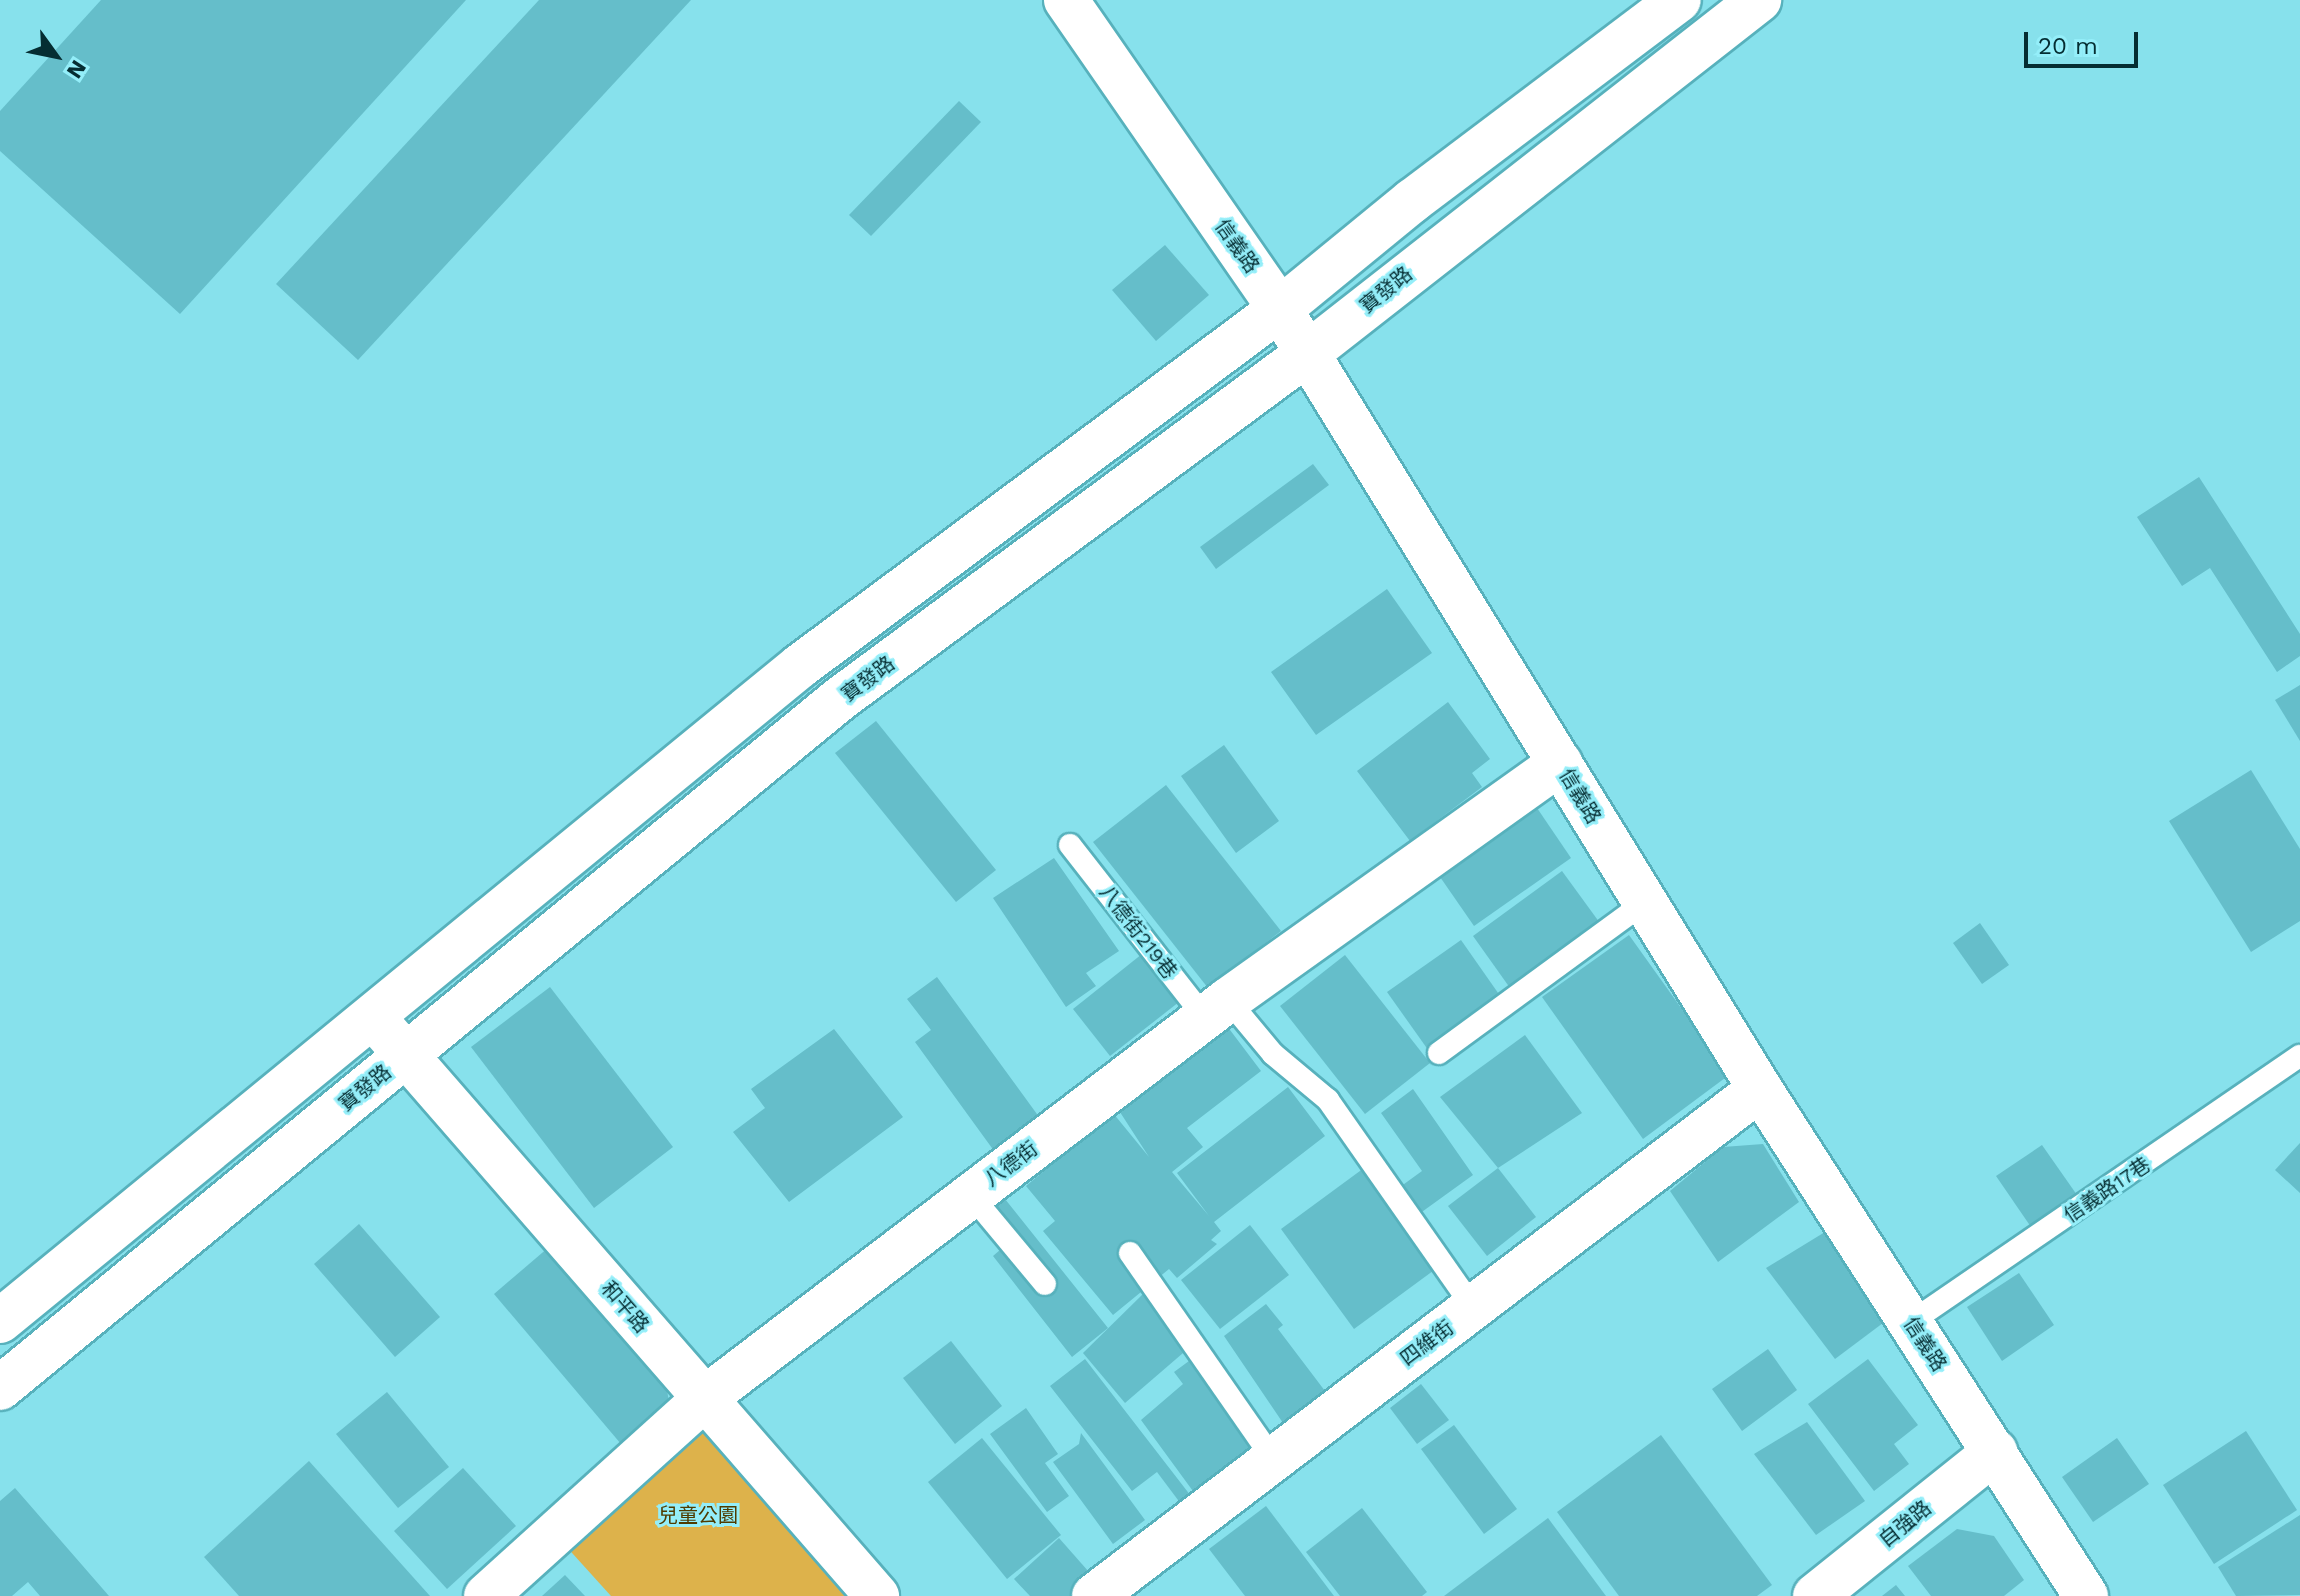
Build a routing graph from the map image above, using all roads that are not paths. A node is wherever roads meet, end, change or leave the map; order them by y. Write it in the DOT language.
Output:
graph roads {
  1 [pos="1066,0"];
  2 [pos="1679,0"];
  3 [pos="1759,0"];
  4 [pos="1280,309"];
  5 [pos="1308,353"];
  6 [pos="1560,763"];
  7 [pos="1070,845"];
  8 [pos="1645,902"];
  9 [pos="1217,1009"];
  10 [pos="374,1018"];
  11 [pos="1439,1053"];
  12 [pos="405,1055"];
  13 [pos="2300,1056"];
  14 [pos="1760,1089"];
  15 [pos="970,1194"];
  16 [pos="1130,1253"];
  17 [pos="1045,1284"];
  18 [pos="1473,1307"];
  19 [pos="0,1321"];
  20 [pos="1911,1322"];
  21 [pos="0,1388"];
  22 [pos="705,1398"];
  23 [pos="1995,1452"];
  24 [pos="1274,1460"];
  25 [pos="486,1596"];
  26 [pos="877,1596"];
  27 [pos="1094,1596"];
  28 [pos="1815,1596"];
  29 [pos="2086,1596"];
  1 -- 4 [label="street, 信義路"];
  2 -- 4 [label="street"];
  3 -- 5 [label="street, 寶發路"];
  4 -- 5 [label="street, 信義路"];
  4 -- 10 [label="street"];
  5 -- 6 [label="street, 信義路"];
  5 -- 12 [label="street, 寶發路"];
  6 -- 8 [label="street, 信義路"];
  6 -- 9 [label="street, 八德街"];
  7 -- 9 [label="lane, 八德街219巷"];
  8 -- 11 [label="lane"];
  8 -- 14 [label="street, 信義路"];
  9 -- 15 [label="street, 八德街"];
  9 -- 18 [label="lane, 八德街219巷"];
  10 -- 12 [label="street, 和平路"];
  10 -- 19 [label="street"];
  12 -- 21 [label="street, 寶發路"];
  12 -- 22 [label="street, 和平路"];
  13 -- 20 [label="lane, 信義路17巷"];
  14 -- 18 [label="street, 四維街"];
  14 -- 20 [label="street, 信義路"];
  15 -- 17 [label="lane"];
  15 -- 22 [label="street, 八德街"];
  16 -- 24 [label="lane"];
  18 -- 24 [label="street, 四維街"];
  20 -- 23 [label="street, 信義路"];
  22 -- 25 [label="street, 八德街"];
  22 -- 26 [label="street, 和平路"];
  23 -- 28 [label="street, 自強路"];
  23 -- 29 [label="street, 信義路"];
  24 -- 27 [label="street, 四維街"];
}
